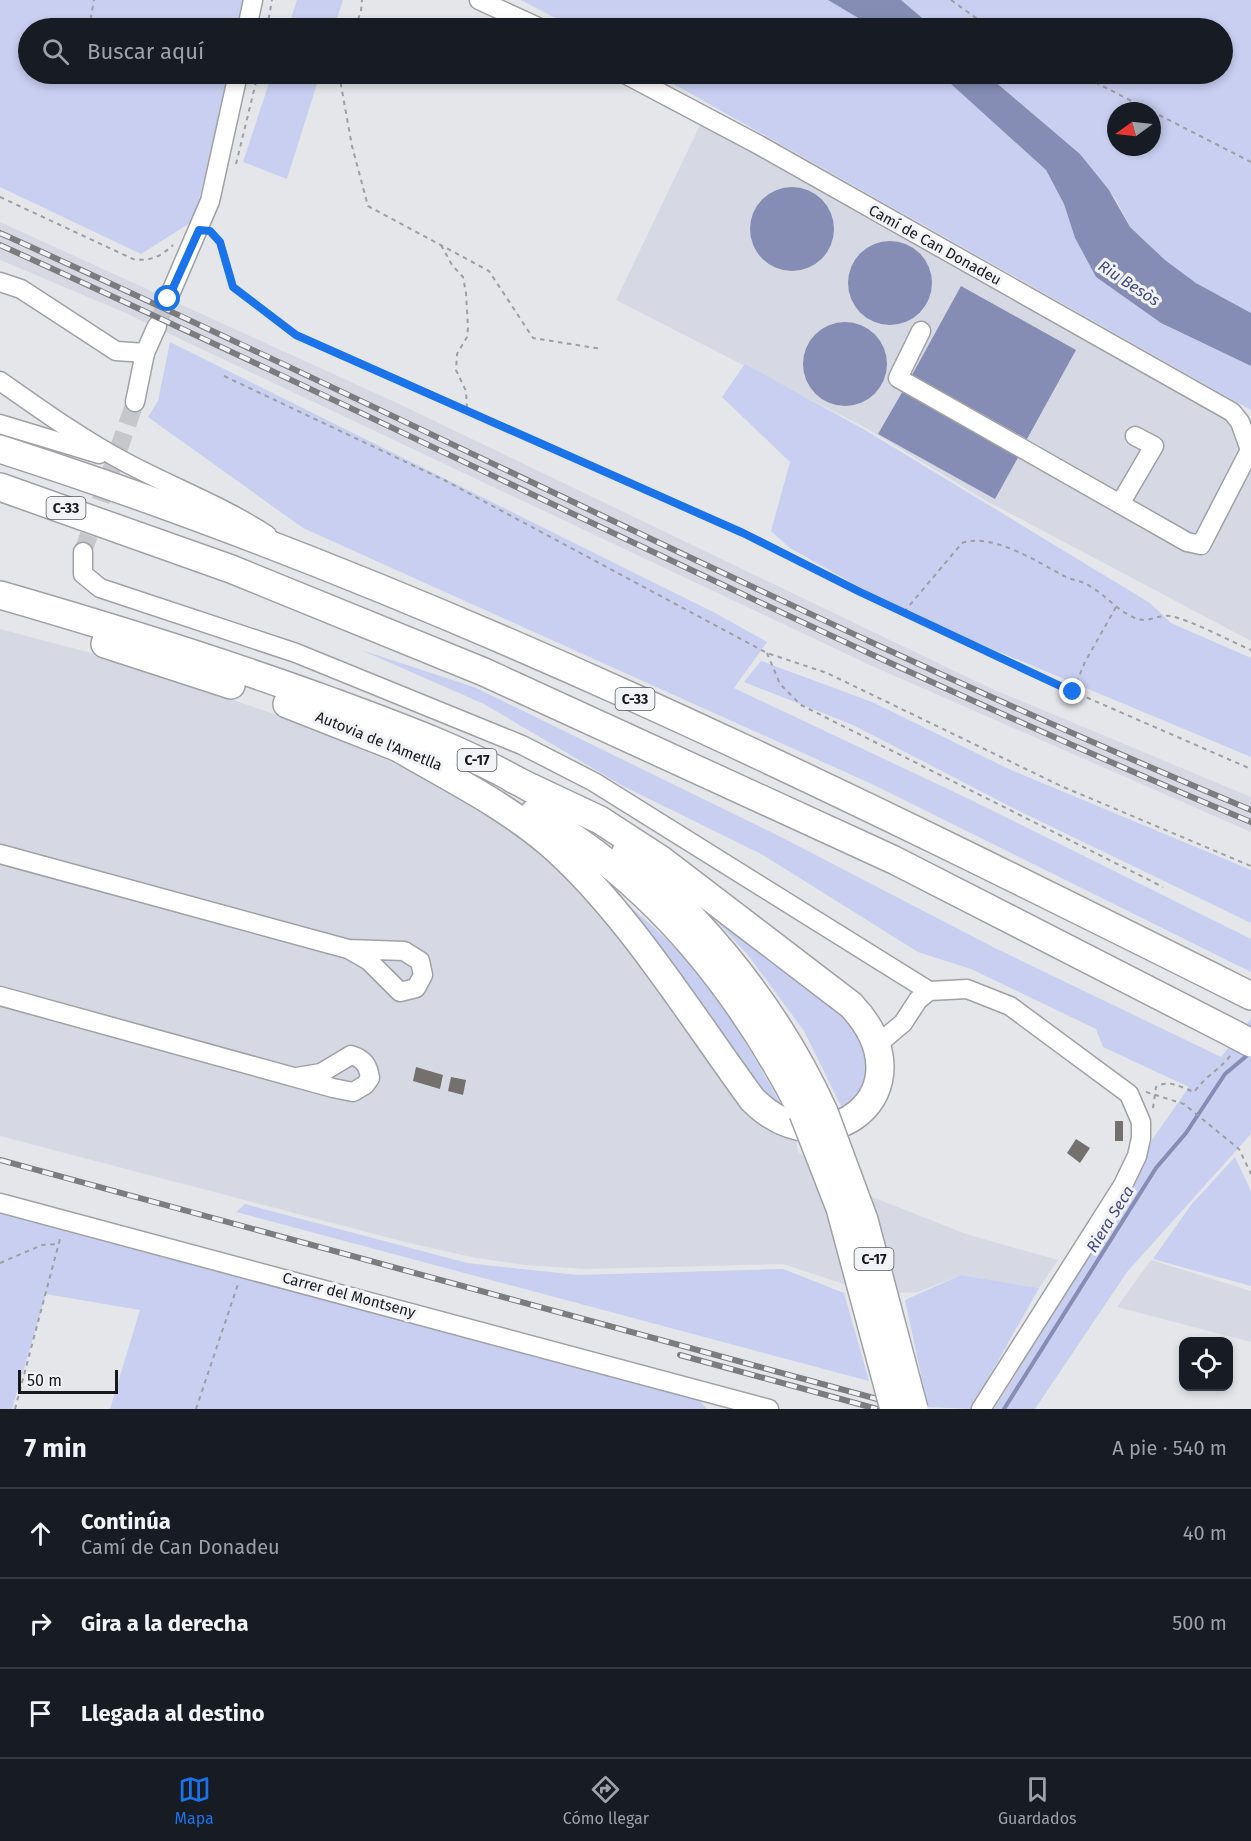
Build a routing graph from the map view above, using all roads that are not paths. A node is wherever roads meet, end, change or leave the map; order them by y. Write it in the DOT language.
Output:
graph roads {
  1 [pos="253,0"];
  2 [pos="479,0"];
  3 [pos="249,18"];
  4 [pos="518,18"];
  5 [pos="236,84"];
  6 [pos="645,84"];
  7 [pos="0,282"];
  8 [pos="168,299"];
  9 [pos="157,326"];
  10 [pos="921,331"];
  11 [pos="145,353"];
  12 [pos="0,381"];
  13 [pos="135,402"];
  14 [pos="0,423"];
  15 [pos="1136,436"];
  16 [pos="0,449"];
  17 [pos="1250,450"];
  18 [pos="124,461"];
  19 [pos="0,487"];
  20 [pos="0,499"];
  21 [pos="42,501"];
  22 [pos="1120,504"];
  23 [pos="83,552"];
  24 [pos="304,559"];
  25 [pos="0,595"];
  26 [pos="0,615"];
  27 [pos="397,747"];
  28 [pos="513,779"];
  29 [pos="0,854"];
  30 [pos="348,949"];
  31 [pos="929,991"];
  32 [pos="0,996"];
  33 [pos="1251,996"];
  34 [pos="1243,1039"];
  35 [pos="878,1044"];
  36 [pos="297,1077"];
  37 [pos="814,1112"];
  38 [pos="0,1203"];
  39 [pos="698,1388"];
  40 [pos="754,1407"];
  41 [pos="719,1409"];
  42 [pos="894,1409"];
  43 [pos="914,1409"];
  44 [pos="981,1409"];
  1 -- 3 [label="street"];
  2 -- 4 [label="street"];
  5 -- 8 [label="street"];
  6 -- 17 [label="street, Camí de Can Donadeu"];
  7 -- 11 [label="street"];
  9 -- 11 [label="street"];
  10 -- 22 [label="street"];
  11 -- 13 [label="street"];
  12 -- 18 [label="street, C-33"];
  14 -- 18 [label="street"];
  15 -- 22 [label="street"];
  16 -- 24 [label="highway, C-33"];
  17 -- 22 [label="street"];
  18 -- 24 [label="street, C-33"];
  19 -- 21 [label="highway, C-33"];
  20 -- 21 [label="street, C-33"];
  21 -- 34 [label="highway, C-33"];
  23 -- 31 [label="street"];
  24 -- 33 [label="highway, C-33"];
  25 -- 28 [label="highway, C-17"];
  26 -- 27 [label="highway, Autovia de l'Ametlla / C-17"];
  27 -- 35 [label="highway"];
  27 -- 37 [label="highway, Autovia de l'Ametlla / C-17"];
  28 -- 35 [label="highway"];
  28 -- 37 [label="highway, C-17"];
  29 -- 30 [label="street"];
  31 -- 35 [label="street"];
  31 -- 44 [label="street"];
  32 -- 36 [label="street"];
  37 -- 42 [label="highway, C-17, bridge"];
  37 -- 43 [label="highway, C-17, bridge"];
  38 -- 39 [label="street, Carrer del Montseny"];
  39 -- 40 [label="street, Carrer del Montseny"];
  39 -- 41 [label="street"];
}
